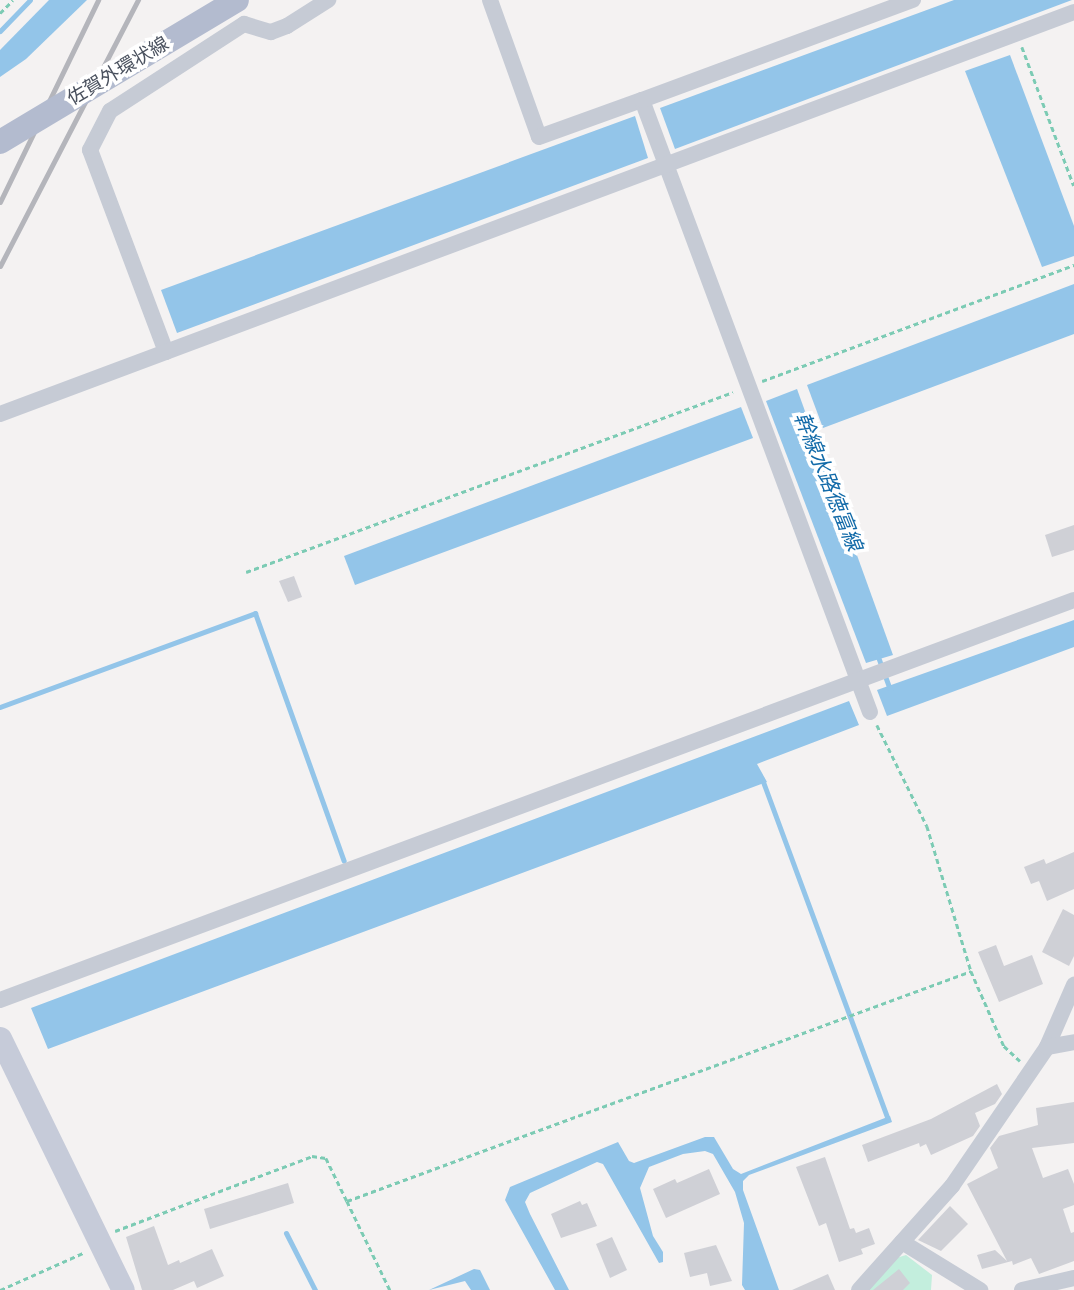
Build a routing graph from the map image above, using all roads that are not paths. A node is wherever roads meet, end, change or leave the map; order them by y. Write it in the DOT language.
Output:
graph roads {
  1 [pos="237,0"];
  2 [pos="328,0"];
  3 [pos="490,0"];
  4 [pos="913,0"];
  5 [pos="1074,12"];
  6 [pos="642,100"];
  7 [pos="0,142"];
  8 [pos="666,167"];
  9 [pos="166,352"];
  10 [pos="0,414"];
  11 [pos="1074,600"];
  12 [pos="865,677"];
  13 [pos="867,705"];
  14 [pos="1074,985"];
  15 [pos="0,1000"];
  16 [pos="0,1038"];
  17 [pos="1074,1042"];
  18 [pos="1047,1046"];
  19 [pos="902,1242"];
  20 [pos="1074,1278"];
  21 [pos="123,1290"];
  22 [pos="859,1290"];
  23 [pos="980,1290"];
  24 [pos="1022,1290"];
  1 -- 7 [label="main road, 佐賀外環状線, bridge"];
  2 -- 9 [label="street"];
  3 -- 6 [label="street"];
  4 -- 6 [label="street"];
  5 -- 8 [label="street"];
  6 -- 8 [label="street"];
  8 -- 9 [label="street"];
  8 -- 12 [label="street"];
  9 -- 10 [label="street"];
  11 -- 12 [label="street"];
  12 -- 13 [label="street"];
  12 -- 15 [label="street"];
  14 -- 18 [label="street"];
  16 -- 21 [label="street"];
  17 -- 18 [label="street"];
  18 -- 19 [label="street"];
  19 -- 22 [label="street"];
  19 -- 23 [label="street"];
  20 -- 24 [label="street"];
}
